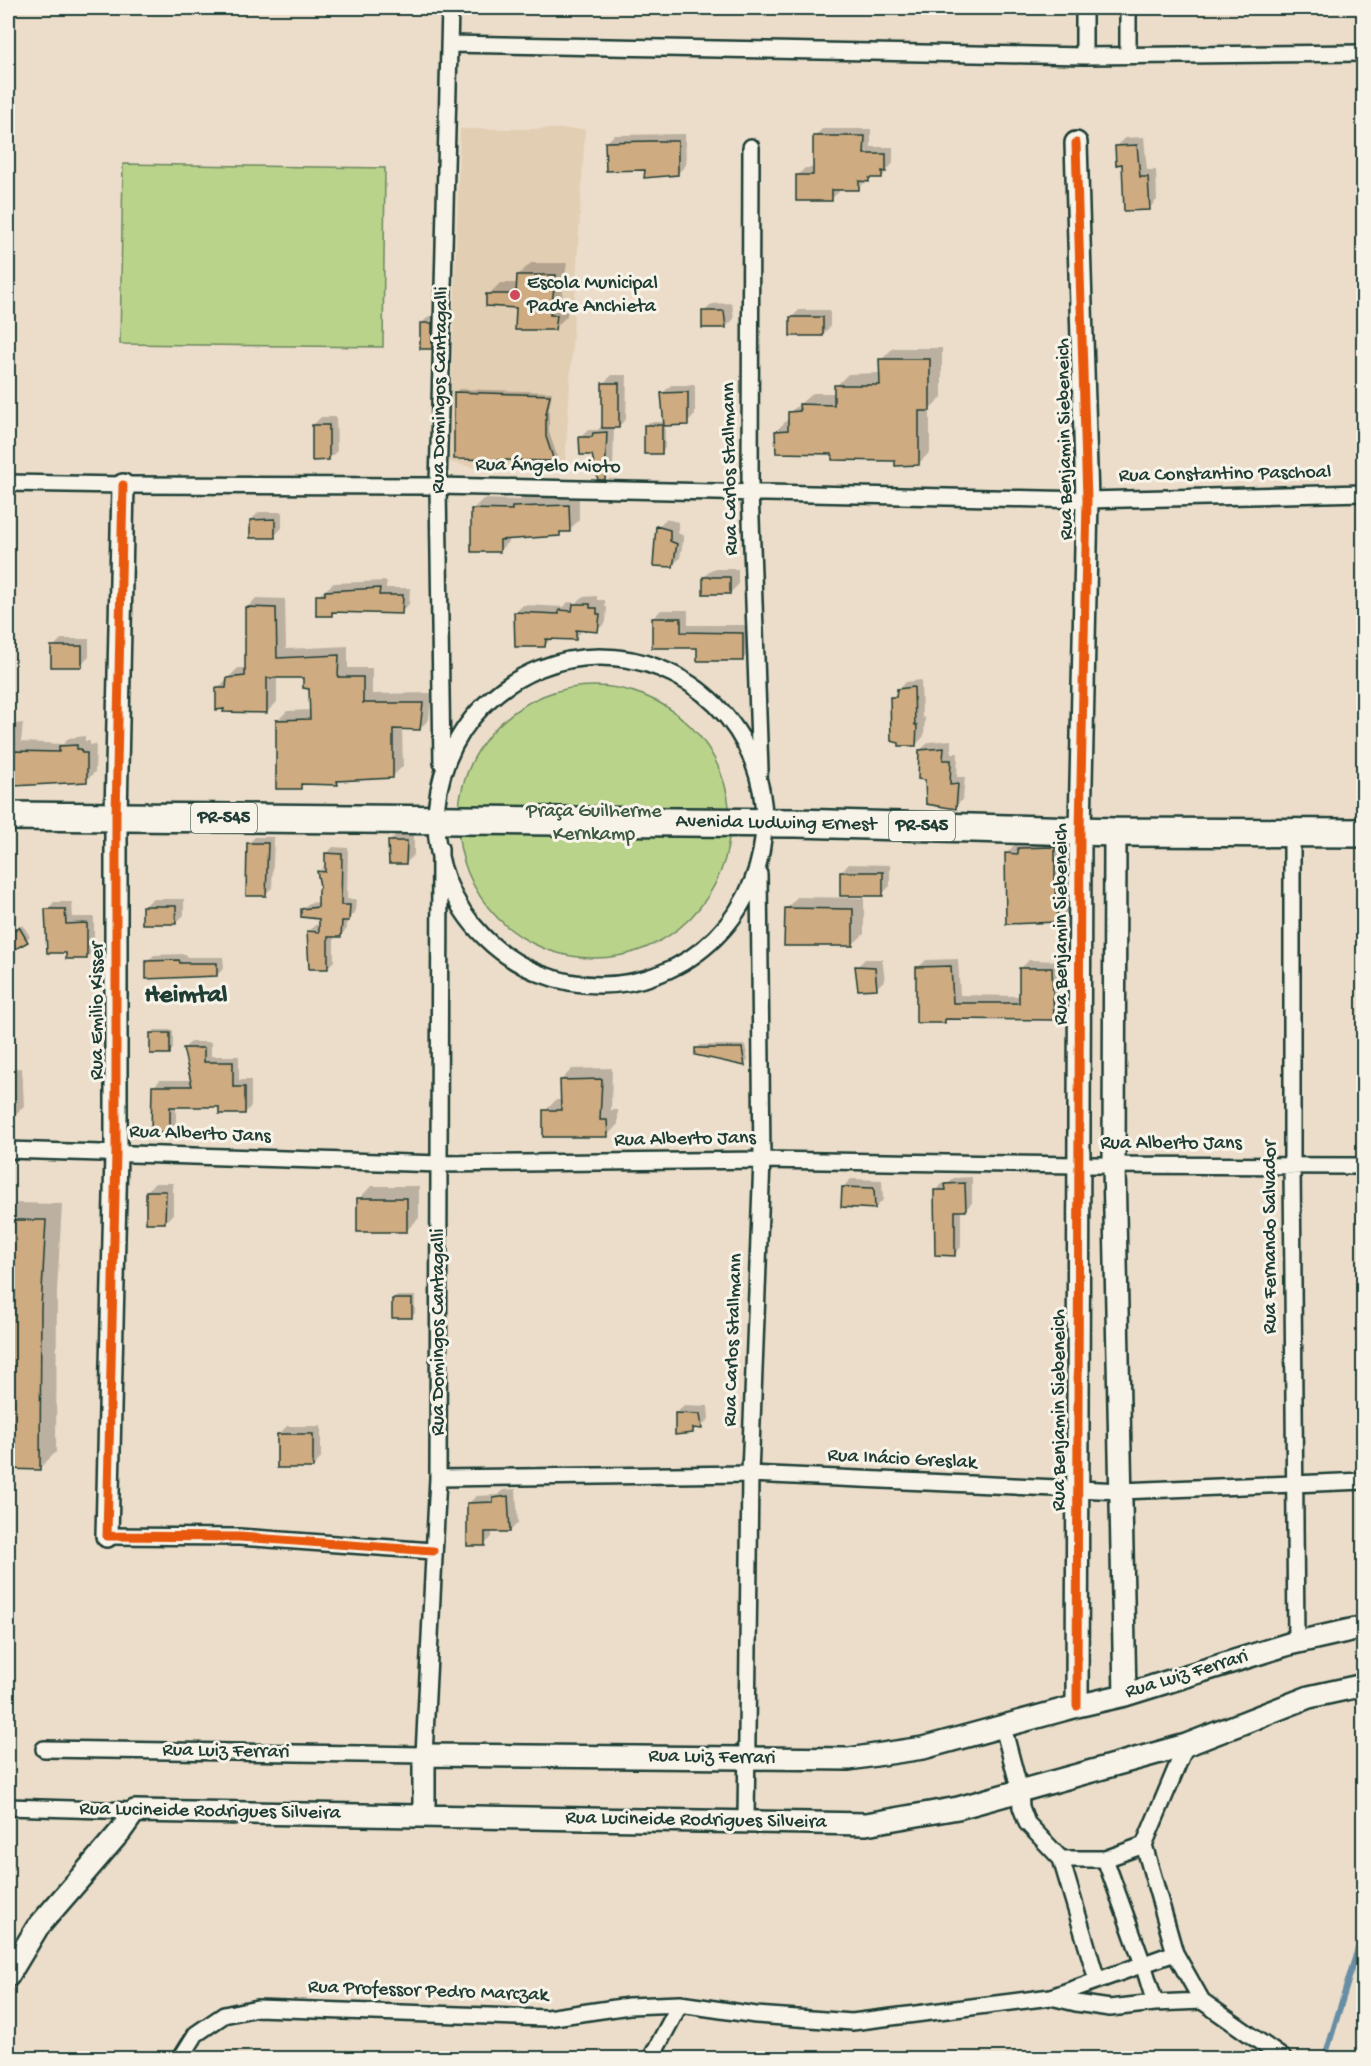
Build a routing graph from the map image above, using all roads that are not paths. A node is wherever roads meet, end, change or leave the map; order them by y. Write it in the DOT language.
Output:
graph roads {
  1 [pos="450,8"];
  2 [pos="1084,8"];
  3 [pos="1128,8"];
  4 [pos="449,44"];
  5 [pos="1364,53"];
  6 [pos="1128,55"];
  7 [pos="1083,56"];
  8 [pos="1076,143"];
  9 [pos="751,147"];
  10 [pos="8,483"];
  11 [pos="123,485"];
  12 [pos="438,486"];
  13 [pos="750,491"];
  14 [pos="1364,493"];
  15 [pos="1087,500"];
  16 [pos="442,772"];
  17 [pos="760,791"];
  18 [pos="8,816"];
  19 [pos="116,816"];
  20 [pos="441,819"];
  21 [pos="765,823"];
  22 [pos="1080,830"];
  23 [pos="1115,832"];
  24 [pos="1292,832"];
  25 [pos="1364,833"];
  26 [pos="440,848"];
  27 [pos="759,861"];
  28 [pos="8,1150"];
  29 [pos="116,1153"];
  30 [pos="762,1160"];
  31 [pos="440,1164"];
  32 [pos="1079,1165"];
  33 [pos="1114,1165"];
  34 [pos="1292,1165"];
  35 [pos="1364,1166"];
  36 [pos="750,1474"];
  37 [pos="438,1478"];
  38 [pos="1364,1481"];
  39 [pos="1294,1483"];
  40 [pos="1078,1490"];
  41 [pos="1121,1491"];
  42 [pos="107,1536"];
  43 [pos="433,1551"];
  44 [pos="1364,1627"];
  45 [pos="1296,1642"];
  46 [pos="1364,1685"];
  47 [pos="1125,1695"];
  48 [pos="1077,1706"];
  49 [pos="1003,1727"];
  50 [pos="1186,1745"];
  51 [pos="44,1749"];
  52 [pos="424,1755"];
  53 [pos="747,1758"];
  54 [pos="1020,1791"];
  55 [pos="8,1807"];
  56 [pos="135,1811"];
  57 [pos="424,1816"];
  58 [pos="746,1821"];
  59 [pos="1144,1845"];
  60 [pos="1061,1859"];
  61 [pos="1105,1859"];
  62 [pos="1175,1953"];
  63 [pos="1143,1964"];
  64 [pos="8,1976"];
  65 [pos="1097,1980"];
  66 [pos="1051,1998"];
  67 [pos="1202,2001"];
  68 [pos="1155,2002"];
  69 [pos="680,2004"];
  70 [pos="181,2058"];
  71 [pos="651,2058"];
  72 [pos="1282,2058"];
  1 -- 4 [label="street, Rua Domingos Cantagalli"];
  2 -- 7 [label="street"];
  3 -- 6 [label="street"];
  4 -- 7 [label="street"];
  4 -- 12 [label="street, Rua Domingos Cantagalli"];
  5 -- 6 [label="street"];
  6 -- 7 [label="street"];
  8 -- 15 [label="street, Rua Benjamin Siebeneich"];
  9 -- 13 [label="street, Rua Carlos Stallmann"];
  10 -- 11 [label="street, Rua Ángelo Mioto"];
  11 -- 12 [label="street, Rua Ángelo Mioto"];
  11 -- 19 [label="street, Rua Emilio Kisser"];
  12 -- 13 [label="street, Rua Ángelo Mioto"];
  12 -- 16 [label="street, Rua Domingos Cantagalli"];
  13 -- 15 [label="street, Rua Ángelo Mioto"];
  13 -- 17 [label="street, Rua Carlos Stallmann"];
  14 -- 15 [label="street, Rua Constantino Paschoal"];
  15 -- 22 [label="street, Rua Benjamin Siebeneich"];
  16 -- 17 [label="street"];
  16 -- 20 [label="street, Rua Domingos Cantagalli"];
  17 -- 21 [label="street"];
  18 -- 19 [label="highway, Avenida Ludwing Ernest / PR-545"];
  19 -- 20 [label="highway, Avenida Ludwing Ernest / PR-545"];
  19 -- 29 [label="street, Rua Emilio Kisser"];
  20 -- 21 [label="highway, Avenida Ludwing Ernest / PR-545"];
  20 -- 26 [label="street, Rua Domingos Cantagalli"];
  21 -- 22 [label="highway, Avenida Ludwing Ernest / PR-545"];
  21 -- 27 [label="street"];
  22 -- 23 [label="highway, Avenida Ludwing Ernest / PR-545"];
  22 -- 32 [label="street, Rua Benjamin Siebeneich"];
  23 -- 24 [label="highway, Avenida Ludwing Ernest / PR-545"];
  23 -- 33 [label="street"];
  24 -- 25 [label="highway, Avenida Ludwing Ernest / PR-545"];
  24 -- 34 [label="street, Rua Fernando Salvador"];
  26 -- 27 [label="street"];
  26 -- 31 [label="street, Rua Domingos Cantagalli"];
  27 -- 30 [label="street, Rua Carlos Stallmann"];
  28 -- 29 [label="street, Rua Alberto Jans"];
  29 -- 31 [label="street, Rua Alberto Jans"];
  29 -- 42 [label="street, Rua Emilio Kisser"];
  30 -- 31 [label="street, Rua Alberto Jans"];
  30 -- 32 [label="street, Rua Alberto Jans"];
  30 -- 36 [label="street, Rua Carlos Stallmann"];
  31 -- 37 [label="street, Rua Domingos Cantagalli"];
  32 -- 33 [label="street, Rua Alberto Jans"];
  32 -- 40 [label="street, Rua Benjamin Siebeneich"];
  33 -- 34 [label="street, Rua Alberto Jans"];
  33 -- 41 [label="street"];
  34 -- 35 [label="street, Rua Alberto Jans"];
  34 -- 39 [label="street, Rua Fernando Salvador"];
  36 -- 37 [label="street, Rua Inácio Greslak"];
  36 -- 40 [label="street, Rua Inácio Greslak"];
  36 -- 53 [label="street, Rua Carlos Stallmann"];
  37 -- 43 [label="street, Rua Domingos Cantagalli"];
  38 -- 39 [label="street, Rua Inácio Greslak"];
  39 -- 41 [label="street, Rua Inácio Greslak"];
  39 -- 45 [label="street, Rua Fernando Salvador"];
  40 -- 41 [label="street, Rua Inácio Greslak"];
  40 -- 48 [label="street, Rua Benjamin Siebeneich"];
  41 -- 47 [label="street"];
  42 -- 43 [label="street"];
  43 -- 52 [label="street, Rua Domingos Cantagalli"];
  44 -- 45 [label="street, Rua Luiz Ferrari"];
  45 -- 47 [label="street, Rua Luiz Ferrari"];
  46 -- 50 [label="street, Rua Lucineide Rodrigues Silveira"];
  47 -- 48 [label="street, Rua Luiz Ferrari"];
  48 -- 49 [label="street, Rua Luiz Ferrari"];
  49 -- 53 [label="street, Rua Luiz Ferrari"];
  49 -- 54 [label="street"];
  50 -- 54 [label="street, Rua Lucineide Rodrigues Silveira"];
  50 -- 59 [label="street"];
  51 -- 52 [label="street, Rua Luiz Ferrari"];
  52 -- 53 [label="street, Rua Luiz Ferrari"];
  52 -- 57 [label="street, Rua Domingos Cantagalli"];
  53 -- 58 [label="street, Rua Carlos Stallmann"];
  54 -- 58 [label="street, Rua Lucineide Rodrigues Silveira"];
  54 -- 60 [label="street"];
  55 -- 56 [label="street, Rua Lucineide Rodrigues Silveira"];
  56 -- 57 [label="street, Rua Lucineide Rodrigues Silveira"];
  56 -- 64 [label="street"];
  57 -- 58 [label="street, Rua Lucineide Rodrigues Silveira"];
  59 -- 61 [label="street"];
  59 -- 62 [label="street"];
  60 -- 61 [label="street"];
  60 -- 65 [label="street"];
  61 -- 63 [label="street"];
  62 -- 63 [label="street"];
  62 -- 67 [label="street"];
  63 -- 65 [label="street"];
  63 -- 68 [label="street"];
  65 -- 66 [label="street"];
  66 -- 68 [label="street, Rua Professor Pedro Marczak"];
  66 -- 69 [label="street, Rua Professor Pedro Marczak"];
  67 -- 68 [label="street, Rua Professor Pedro Marczak"];
  67 -- 72 [label="street"];
  69 -- 70 [label="street, Rua Professor Pedro Marczak"];
  69 -- 71 [label="street"];
}
